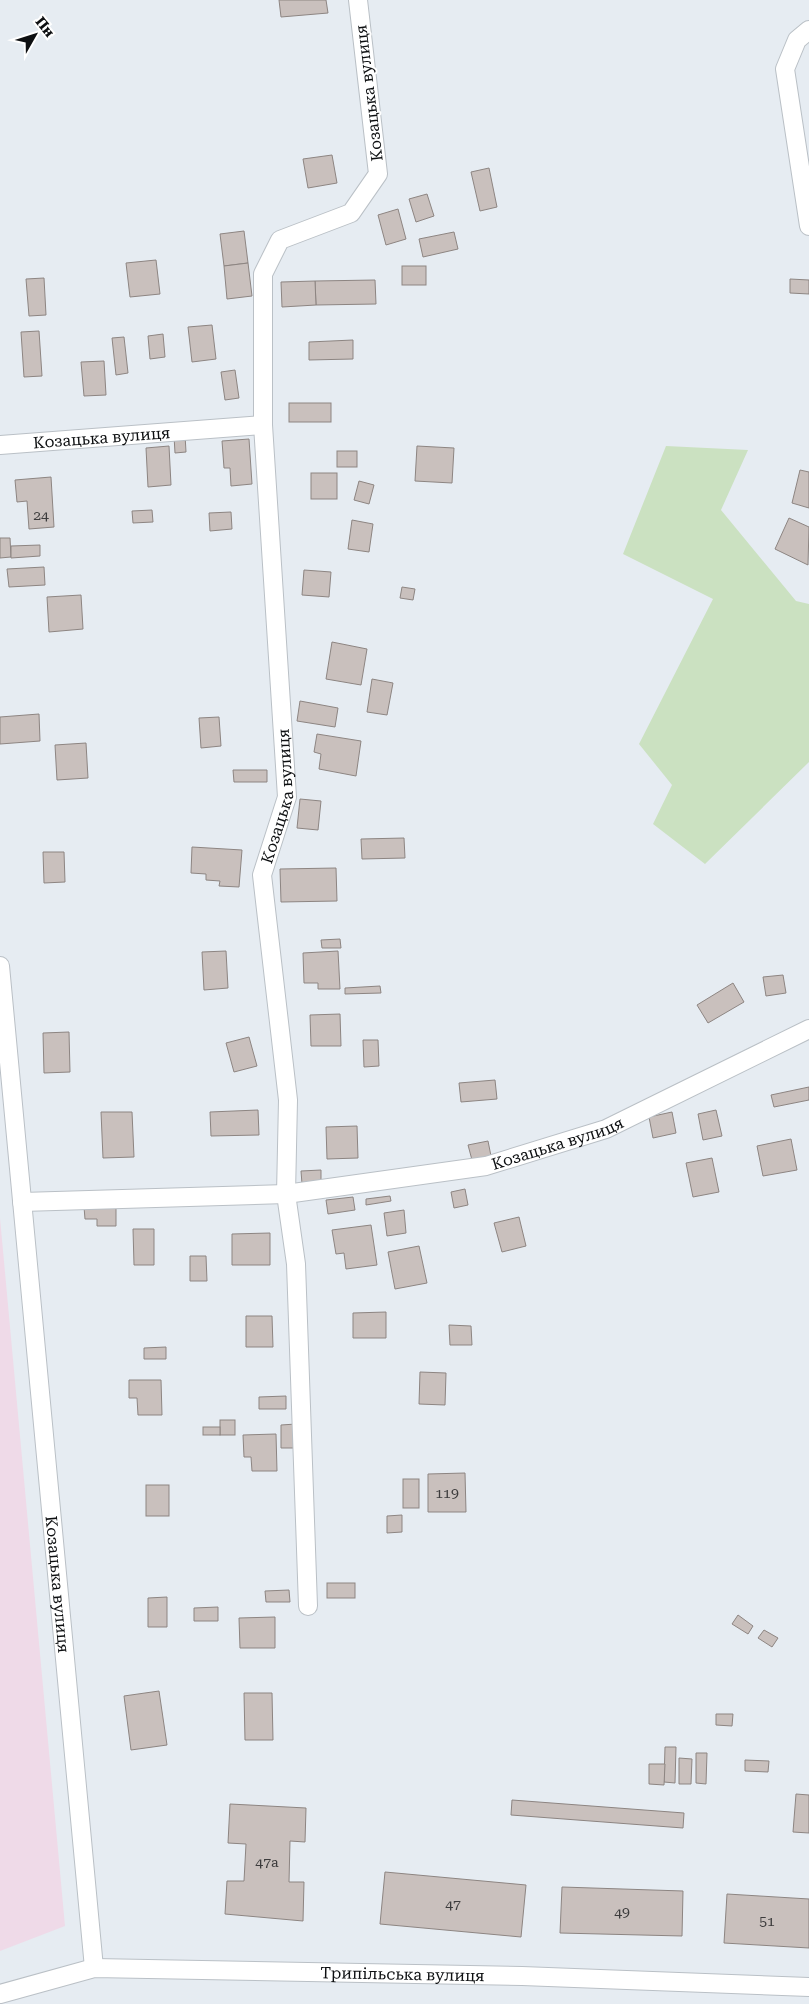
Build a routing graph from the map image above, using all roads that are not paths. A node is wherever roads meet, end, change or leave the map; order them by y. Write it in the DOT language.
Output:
graph roads {
  1 [pos="358,0"];
  2 [pos="809,30"];
  3 [pos="809,226"];
  4 [pos="264,425"];
  5 [pos="0,445"];
  6 [pos="0,966"];
  7 [pos="809,1029"];
  8 [pos="286,1194"];
  9 [pos="22,1202"];
  10 [pos="308,1606"];
  11 [pos="94,1968"];
  12 [pos="809,1987"];
  13 [pos="0,1994"];
  1 -- 4 [label="street, Козацька вулиця"];
  2 -- 3 [label="street"];
  4 -- 5 [label="street, Козацька вулиця"];
  4 -- 8 [label="street, Козацька вулиця"];
  6 -- 9 [label="street, Козацька вулиця"];
  7 -- 8 [label="street, Козацька вулиця"];
  8 -- 9 [label="street, Козацька вулиця"];
  8 -- 10 [label="street, Козацька вулиця"];
  9 -- 11 [label="street, Козацька вулиця"];
  11 -- 12 [label="street, Трипільська вулиця"];
  11 -- 13 [label="street, Трипільська вулиця"];
}
